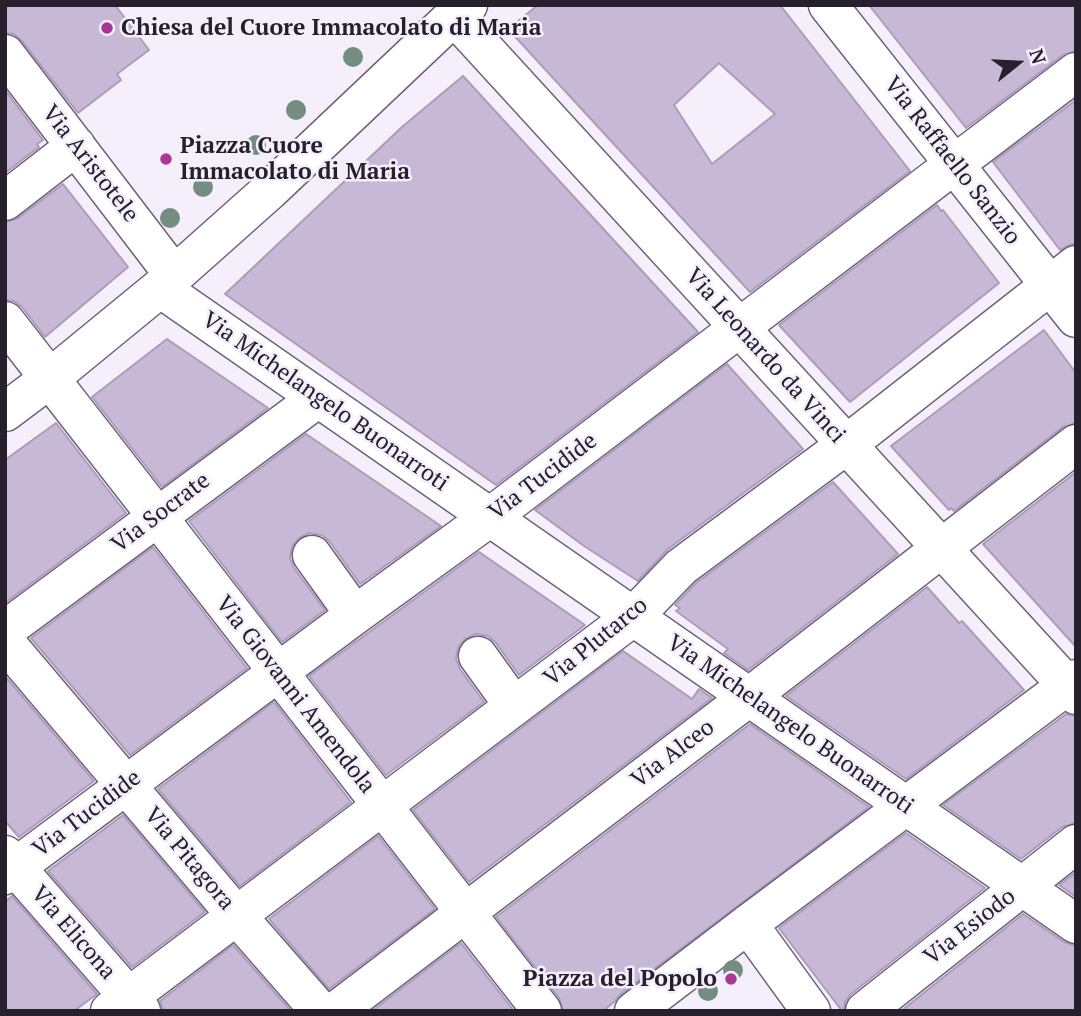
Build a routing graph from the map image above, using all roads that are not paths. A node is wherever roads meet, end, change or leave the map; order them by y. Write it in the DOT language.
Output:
graph roads {
  1 [pos="828,5"];
  2 [pos="461,11"];
  3 [pos="5,54"];
  4 [pos="1076,72"];
  5 [pos="76,146"];
  6 [pos="955,164"];
  7 [pos="5,201"];
  8 [pos="1063,275"];
  9 [pos="167,281"];
  10 [pos="1076,317"];
  11 [pos="5,321"];
  12 [pos="740,327"];
  13 [pos="49,379"];
  14 [pos="318,398"];
  15 [pos="5,412"];
  16 [pos="1076,444"];
  17 [pos="846,445"];
  18 [pos="157,517"];
  19 [pos="491,517"];
  20 [pos="941,548"];
  21 [pos="312,555"];
  22 [pos="355,615"];
  23 [pos="634,616"];
  24 [pos="5,630"];
  25 [pos="5,642"];
  26 [pos="478,656"];
  27 [pos="278,672"];
  28 [pos="1073,687"];
  29 [pos="749,697"];
  30 [pos="514,706"];
  31 [pos="127,785"];
  32 [pos="382,806"];
  33 [pos="907,806"];
  34 [pos="1076,844"];
  35 [pos="9,866"];
  36 [pos="1022,886"];
  37 [pos="464,912"];
  38 [pos="236,915"];
  39 [pos="748,924"];
  40 [pos="1076,924"];
  41 [pos="126,1006"];
  42 [pos="320,1011"];
  43 [pos="336,1011"];
  44 [pos="542,1011"];
  45 [pos="634,1011"];
  46 [pos="811,1011"];
  47 [pos="865,1011"];
  1 -- 6 [label="street, Via Raffaello Sanzio"];
  2 -- 9 [label="street"];
  2 -- 12 [label="street, Via Leonardo da Vinci"];
  3 -- 5 [label="street, Via Aristotele"];
  4 -- 6 [label="street, Via Tucidide"];
  5 -- 7 [label="street"];
  5 -- 9 [label="street, Via Aristotele"];
  6 -- 8 [label="street, Via Raffaello Sanzio"];
  6 -- 12 [label="street, Via Tucidide"];
  8 -- 10 [label="street, Via Raffaello Sanzio"];
  8 -- 17 [label="street, Via Plutarco"];
  9 -- 13 [label="street"];
  9 -- 14 [label="street, Via Michelangelo Buonarroti"];
  11 -- 13 [label="street, Via Giovanni Amendola"];
  12 -- 17 [label="street, Via Leonardo da Vinci"];
  12 -- 19 [label="street, Via Tucidide"];
  13 -- 15 [label="street"];
  13 -- 18 [label="street, Via Giovanni Amendola"];
  14 -- 18 [label="street, Via Socrate"];
  14 -- 19 [label="street, Via Michelangelo Buonarroti"];
  16 -- 20 [label="street, Via Alceo"];
  17 -- 20 [label="street, Via Leonardo da Vinci"];
  17 -- 23 [label="street, Via Plutarco"];
  18 -- 24 [label="street, Via Socrate"];
  18 -- 27 [label="street, Via Giovanni Amendola"];
  19 -- 22 [label="street, Via Tucidide"];
  19 -- 23 [label="street, Via Michelangelo Buonarroti"];
  20 -- 28 [label="street, Via Leonardo da Vinci"];
  20 -- 29 [label="street, Via Alceo"];
  21 -- 22 [label="street"];
  22 -- 27 [label="street, Via Tucidide"];
  23 -- 29 [label="street, Via Michelangelo Buonarroti"];
  23 -- 30 [label="street, Via Plutarco"];
  25 -- 31 [label="street, Via Pitagora"];
  26 -- 30 [label="street"];
  27 -- 31 [label="street, Via Tucidide"];
  27 -- 32 [label="street, Via Giovanni Amendola"];
  28 -- 33 [label="street"];
  29 -- 33 [label="street, Via Michelangelo Buonarroti"];
  29 -- 37 [label="street, Via Alceo"];
  30 -- 32 [label="street, Via Plutarco"];
  31 -- 35 [label="street, Via Tucidide"];
  31 -- 38 [label="street, Via Pitagora"];
  32 -- 37 [label="street, Via Giovanni Amendola"];
  32 -- 38 [label="street, Via Plutarco"];
  33 -- 36 [label="street, Via Michelangelo Buonarroti"];
  33 -- 39 [label="street"];
  34 -- 36 [label="street, Via Esiodo"];
  35 -- 41 [label="street, Via Elicona"];
  36 -- 40 [label="street, Via Michelangelo Buonarroti"];
  36 -- 47 [label="street, Via Esiodo"];
  37 -- 43 [label="street, Via Alceo"];
  37 -- 44 [label="street, Via Giovanni Amendola"];
  38 -- 41 [label="street, Via Plutarco"];
  38 -- 42 [label="street, Via Pitagora"];
  39 -- 45 [label="street"];
  39 -- 46 [label="street"];
}
